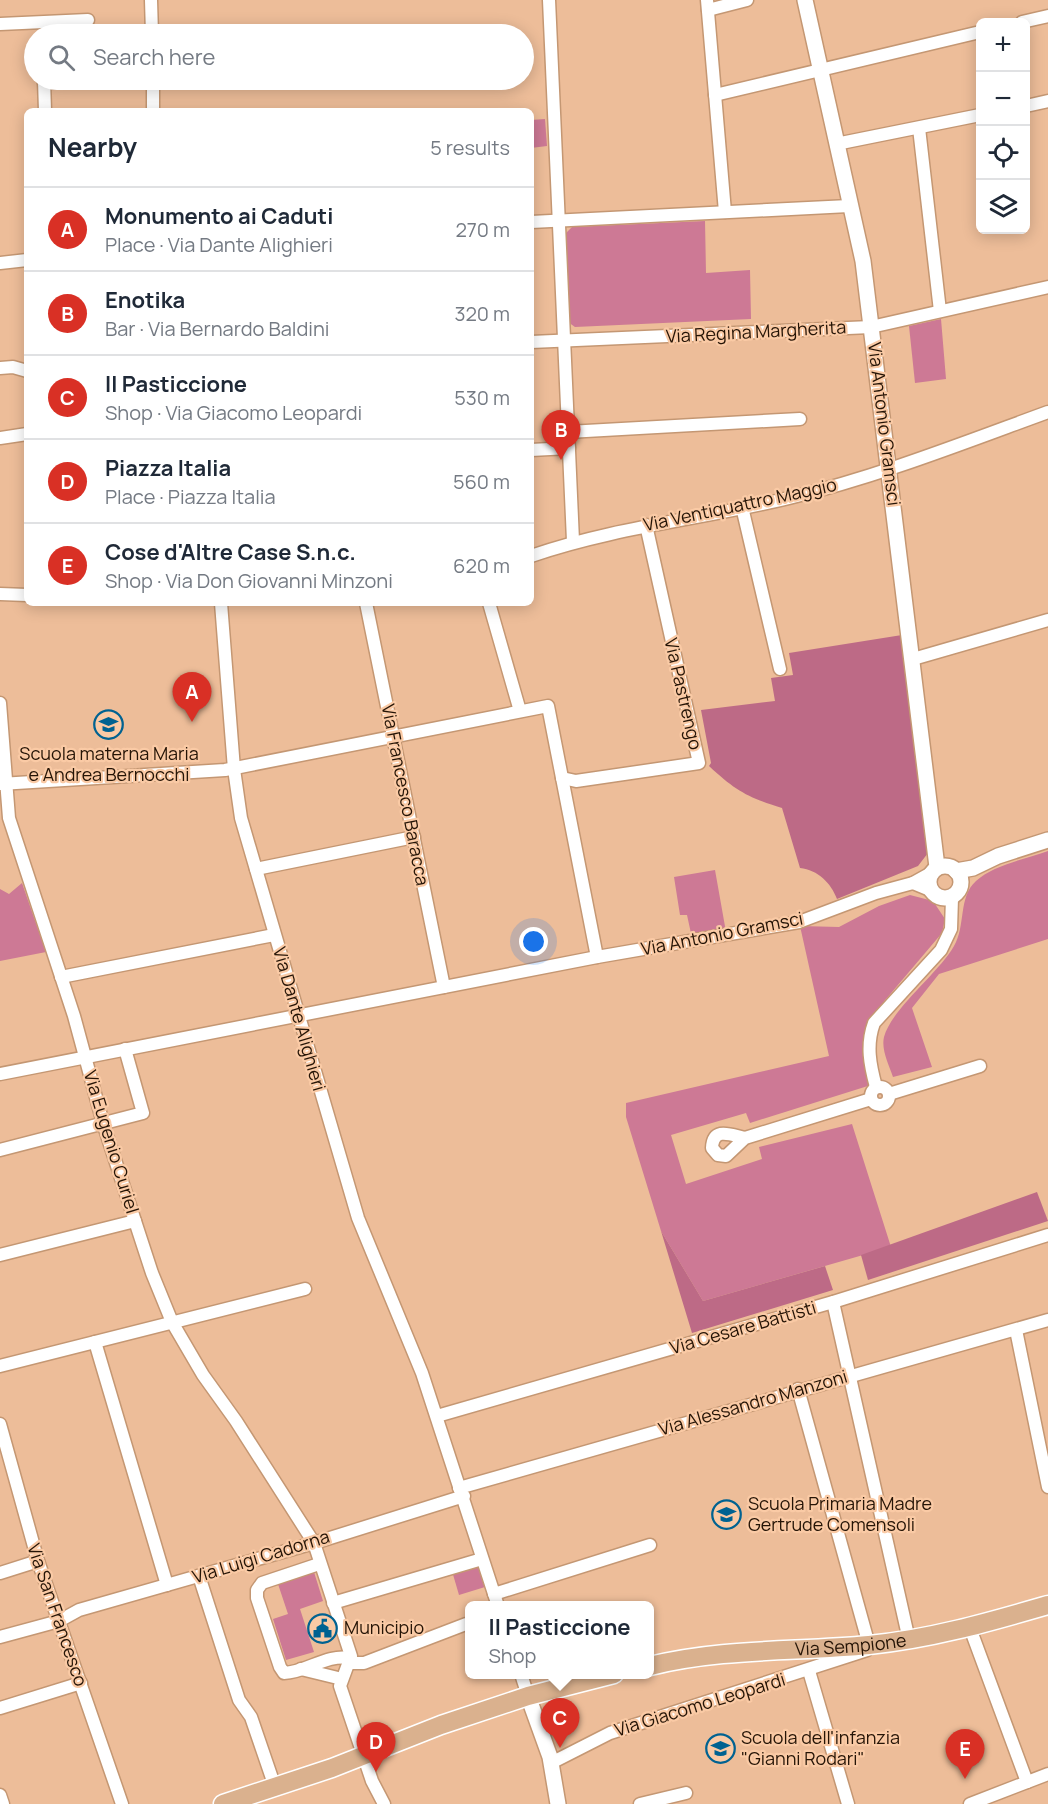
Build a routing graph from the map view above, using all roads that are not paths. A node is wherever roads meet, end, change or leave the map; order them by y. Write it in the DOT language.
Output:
graph roads {
  1 [pos="151,0"];
  2 [pos="549,0"];
  3 [pos="747,0"];
  4 [pos="806,0"];
  5 [pos="707,5"];
  6 [pos="1048,16"];
  7 [pos="88,20"];
  8 [pos="1030,20"];
  9 [pos="0,24"];
  10 [pos="65,24"];
  11 [pos="152,24"];
  12 [pos="24,26"];
  13 [pos="976,33"];
  14 [pos="820,70"];
  15 [pos="44,90"];
  16 [pos="153,90"];
  17 [pos="715,95"];
  18 [pos="1048,101"];
  19 [pos="1030,105"];
  20 [pos="45,108"];
  21 [pos="153,108"];
  22 [pos="976,116"];
  23 [pos="919,128"];
  24 [pos="836,144"];
  25 [pos="849,206"];
  26 [pos="725,212"];
  27 [pos="558,220"];
  28 [pos="534,222"];
  29 [pos="24,260"];
  30 [pos="0,263"];
  31 [pos="1048,287"];
  32 [pos="940,311"];
  33 [pos="871,327"];
  34 [pos="564,341"];
  35 [pos="534,342"];
  36 [pos="0,368"];
  37 [pos="24,370"];
  38 [pos="1048,412"];
  39 [pos="800,418"];
  40 [pos="568,432"];
  41 [pos="24,434"];
  42 [pos="0,438"];
  43 [pos="569,448"];
  44 [pos="534,450"];
  45 [pos="890,470"];
  46 [pos="742,507"];
  47 [pos="646,525"];
  48 [pos="573,541"];
  49 [pos="534,555"];
  50 [pos="0,594"];
  51 [pos="24,595"];
  52 [pos="221,606"];
  53 [pos="367,606"];
  54 [pos="490,606"];
  55 [pos="1048,620"];
  56 [pos="913,659"];
  57 [pos="780,669"];
  58 [pos="0,703"];
  59 [pos="520,711"];
  60 [pos="0,712"];
  61 [pos="394,736"];
  62 [pos="234,769"];
  63 [pos="562,778"];
  64 [pos="2,783"];
  65 [pos="414,837"];
  66 [pos="1048,840"];
  67 [pos="256,869"];
  68 [pos="945,869"];
  69 [pos="913,883"];
  70 [pos="930,890"];
  71 [pos="948,898"];
  72 [pos="274,935"];
  73 [pos="597,957"];
  74 [pos="61,977"];
  75 [pos="444,987"];
  76 [pos="297,1014"];
  77 [pos="124,1049"];
  78 [pos="85,1057"];
  79 [pos="980,1066"];
  80 [pos="0,1074"];
  81 [pos="874,1093"];
  82 [pos="103,1123"];
  83 [pos="745,1138"];
  84 [pos="0,1150"];
  85 [pos="135,1221"];
  86 [pos="1048,1235"];
  87 [pos="0,1255"];
  88 [pos="305,1289"];
  89 [pos="833,1302"];
  90 [pos="1048,1320"];
  91 [pos="172,1322"];
  92 [pos="1016,1330"];
  93 [pos="95,1342"];
  94 [pos="0,1366"];
  95 [pos="849,1375"];
  96 [pos="798,1389"];
  97 [pos="438,1419"];
  98 [pos="0,1424"];
  99 [pos="1044,1448"];
  100 [pos="3,1451"];
  101 [pos="1048,1487"];
  102 [pos="462,1492"];
  103 [pos="314,1543"];
  104 [pos="650,1545"];
  105 [pos="482,1559"];
  106 [pos="38,1561"];
  107 [pos="319,1564"];
  108 [pos="0,1573"];
  109 [pos="200,1576"];
  110 [pos="167,1585"];
  111 [pos="496,1600"];
  112 [pos="333,1604"];
  113 [pos="1048,1605"];
  114 [pos="59,1621"];
  115 [pos="465,1624"];
  116 [pos="970,1628"];
  117 [pos="0,1637"];
  118 [pos="909,1640"];
  119 [pos="877,1644"];
  120 [pos="349,1660"];
  121 [pos="654,1665"];
  122 [pos="302,1669"];
  123 [pos="809,1671"];
  124 [pos="342,1679"];
  125 [pos="523,1679"];
  126 [pos="594,1679"];
  127 [pos="81,1683"];
  128 [pos="528,1696"];
  129 [pos="0,1708"];
  130 [pos="363,1754"];
  131 [pos="551,1762"];
  132 [pos="1048,1774"];
  133 [pos="1027,1782"];
  134 [pos="275,1787"];
  135 [pos="686,1793"];
  136 [pos="0,1795"];
  137 [pos="228,1803"];
  138 [pos="3,1804"];
  139 [pos="122,1804"];
  140 [pos="384,1804"];
  141 [pos="558,1804"];
  142 [pos="640,1804"];
  143 [pos="848,1804"];
  144 [pos="970,1804"];
  1 -- 11 [label="street"];
  2 -- 27 [label="street"];
  3 -- 5 [label="street"];
  4 -- 14 [label="street, Via Antonio Gramsci"];
  5 -- 17 [label="street"];
  6 -- 8 [label="street"];
  7 -- 10 [label="street"];
  9 -- 12 [label="street"];
  13 -- 14 [label="street"];
  14 -- 17 [label="street"];
  14 -- 24 [label="street, Via Antonio Gramsci"];
  15 -- 20 [label="street"];
  16 -- 21 [label="street"];
  17 -- 26 [label="street"];
  18 -- 19 [label="street"];
  22 -- 23 [label="street"];
  23 -- 24 [label="street"];
  23 -- 32 [label="street"];
  24 -- 25 [label="street, Via Antonio Gramsci"];
  25 -- 26 [label="street"];
  25 -- 33 [label="street, Via Antonio Gramsci"];
  26 -- 27 [label="street"];
  27 -- 28 [label="street"];
  27 -- 34 [label="street"];
  29 -- 30 [label="street"];
  31 -- 32 [label="street, Via Regina Margherita"];
  32 -- 33 [label="street, Via Regina Margherita"];
  33 -- 34 [label="street, Via Regina Margherita"];
  33 -- 45 [label="street, Via Antonio Gramsci"];
  34 -- 35 [label="street, Via Regina Margherita"];
  34 -- 40 [label="street"];
  36 -- 37 [label="street"];
  38 -- 45 [label="street, Via Ventiquattro Maggio"];
  39 -- 40 [label="street"];
  40 -- 43 [label="street"];
  41 -- 42 [label="street"];
  43 -- 44 [label="street"];
  43 -- 48 [label="street"];
  45 -- 46 [label="street, Via Ventiquattro Maggio"];
  45 -- 56 [label="street, Via Antonio Gramsci"];
  46 -- 47 [label="street, Via Ventiquattro Maggio"];
  46 -- 57 [label="street"];
  47 -- 48 [label="street, Via Ventiquattro Maggio"];
  47 -- 63 [label="street, Via Pastrengo"];
  48 -- 49 [label="street, Via Ventiquattro Maggio"];
  50 -- 51 [label="street"];
  52 -- 62 [label="street, Via Dante Alighieri"];
  53 -- 61 [label="street, Via Francesco Baracca"];
  54 -- 59 [label="street"];
  55 -- 56 [label="street"];
  56 -- 68 [label="street, Via Antonio Gramsci"];
  58 -- 60 [label="street, Via Eugenio Curiel"];
  59 -- 61 [label="street"];
  59 -- 63 [label="street"];
  60 -- 64 [label="street, Via Eugenio Curiel"];
  61 -- 62 [label="street"];
  61 -- 65 [label="street, Via Francesco Baracca"];
  62 -- 64 [label="street"];
  62 -- 67 [label="street, Via Dante Alighieri"];
  63 -- 73 [label="street"];
  64 -- 74 [label="street, Via Eugenio Curiel"];
  65 -- 67 [label="street"];
  65 -- 75 [label="street, Via Francesco Baracca"];
  66 -- 68 [label="street, Via Antonio Gramsci"];
  67 -- 72 [label="street, Via Dante Alighieri"];
  68 -- 69 [label="street, Via Antonio Gramsci"];
  68 -- 70 [label="street, Via Antonio Gramsci"];
  68 -- 71 [label="street, Via Antonio Gramsci"];
  69 -- 70 [label="street"];
  69 -- 73 [label="street, Via Antonio Gramsci"];
  70 -- 71 [label="street"];
  71 -- 81 [label="street"];
  72 -- 74 [label="street"];
  72 -- 76 [label="street, Via Dante Alighieri"];
  73 -- 75 [label="street, Via Antonio Gramsci"];
  74 -- 78 [label="street, Via Eugenio Curiel"];
  75 -- 76 [label="street, Via Antonio Gramsci"];
  76 -- 77 [label="street"];
  76 -- 97 [label="street, Via Dante Alighieri"];
  77 -- 78 [label="street"];
  77 -- 82 [label="street"];
  78 -- 80 [label="street"];
  78 -- 82 [label="street, Via Eugenio Curiel"];
  79 -- 81 [label="street"];
  81 -- 83 [label="street"];
  82 -- 84 [label="street"];
  82 -- 85 [label="street, Via Eugenio Curiel"];
  85 -- 87 [label="street"];
  85 -- 91 [label="street, Via Eugenio Curiel"];
  86 -- 89 [label="street, Via Cesare Battisti"];
  88 -- 91 [label="street"];
  89 -- 95 [label="street"];
  89 -- 97 [label="street, Via Cesare Battisti"];
  90 -- 92 [label="street, Via Alessandro Manzoni"];
  91 -- 93 [label="street"];
  91 -- 103 [label="street, Via Eugenio Curiel"];
  92 -- 95 [label="street, Via Alessandro Manzoni"];
  92 -- 99 [label="street"];
  93 -- 94 [label="street"];
  93 -- 110 [label="street"];
  95 -- 96 [label="street, Via Alessandro Manzoni"];
  95 -- 118 [label="street"];
  96 -- 102 [label="street, Via Alessandro Manzoni"];
  96 -- 119 [label="street"];
  97 -- 102 [label="street, Via Dante Alighieri"];
  98 -- 100 [label="street, Via San Francesco"];
  99 -- 101 [label="street"];
  100 -- 106 [label="street, Via San Francesco"];
  102 -- 103 [label="street, Via Luigi Cadorna"];
  102 -- 105 [label="street, Via Dante Alighieri"];
  103 -- 107 [label="street, Via Eugenio Curiel"];
  103 -- 109 [label="street, Via Luigi Cadorna"];
  104 -- 111 [label="street"];
  105 -- 111 [label="street, Via Dante Alighieri"];
  105 -- 112 [label="street"];
  106 -- 108 [label="street"];
  106 -- 114 [label="street, Via San Francesco"];
  107 -- 112 [label="street, Via Eugenio Curiel"];
  107 -- 122 [label="street"];
  109 -- 110 [label="street, Via Luigi Cadorna"];
  109 -- 134 [label="street"];
  110 -- 114 [label="street, Via Luigi Cadorna"];
  112 -- 120 [label="street, Via Eugenio Curiel"];
  113 -- 116 [label="main road, Via Sempione"];
  114 -- 117 [label="street, Via Luigi Cadorna"];
  114 -- 127 [label="street, Via San Francesco"];
  115 -- 120 [label="street"];
  116 -- 118 [label="main road, Via Sempione"];
  116 -- 133 [label="street"];
  118 -- 119 [label="main road, Via Sempione"];
  119 -- 121 [label="main road, Via Sempione"];
  119 -- 123 [label="street, Via Giacomo Leopardi"];
  120 -- 122 [label="street"];
  120 -- 124 [label="street"];
  122 -- 124 [label="street"];
  123 -- 131 [label="street, Via Giacomo Leopardi"];
  123 -- 143 [label="street"];
  124 -- 130 [label="street"];
  125 -- 128 [label="street"];
  126 -- 128 [label="main road"];
  127 -- 129 [label="street"];
  127 -- 139 [label="street, Via San Francesco"];
  128 -- 130 [label="main road"];
  128 -- 131 [label="street"];
  130 -- 134 [label="main road"];
  130 -- 140 [label="street"];
  131 -- 141 [label="street"];
  132 -- 133 [label="street"];
  133 -- 144 [label="street"];
  134 -- 137 [label="main road"];
  135 -- 142 [label="street"];
  136 -- 138 [label="street"];
}
